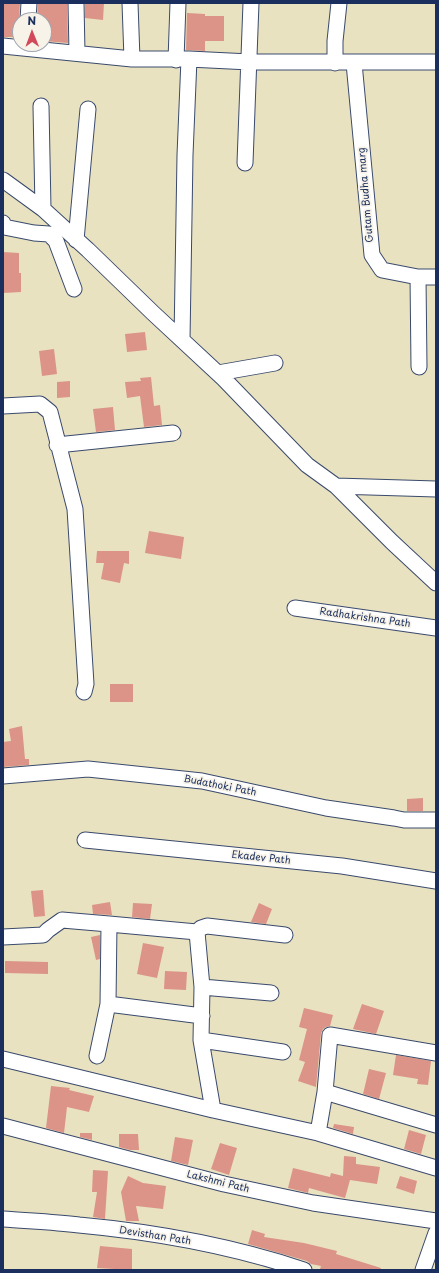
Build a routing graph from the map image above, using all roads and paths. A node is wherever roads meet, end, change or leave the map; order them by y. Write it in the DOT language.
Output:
graph roads {
  1 [pos="76,3"];
  2 [pos="130,3"];
  3 [pos="178,3"];
  4 [pos="251,3"];
  5 [pos="339,3"];
  6 [pos="52,50"];
  7 [pos="77,53"];
  8 [pos="132,59"];
  9 [pos="183,60"];
  10 [pos="250,62"];
  11 [pos="436,62"];
  12 [pos="335,63"];
  13 [pos="354,63"];
  14 [pos="41,106"];
  15 [pos="88,109"];
  16 [pos="245,163"];
  17 [pos="3,180"];
  18 [pos="44,209"];
  19 [pos="3,223"];
  20 [pos="76,240"];
  21 [pos="418,277"];
  22 [pos="436,277"];
  23 [pos="74,289"];
  24 [pos="182,340"];
  25 [pos="275,363"];
  26 [pos="419,367"];
  27 [pos="218,373"];
  28 [pos="3,406"];
  29 [pos="173,433"];
  30 [pos="58,444"];
  31 [pos="336,486"];
  32 [pos="436,489"];
  33 [pos="436,582"];
  34 [pos="295,608"];
  35 [pos="436,628"];
  36 [pos="84,692"];
  37 [pos="3,776"];
  38 [pos="436,820"];
  39 [pos="85,840"];
  40 [pos="436,881"];
  41 [pos="109,924"];
  42 [pos="197,932"];
  43 [pos="285,935"];
  44 [pos="3,936"];
  45 [pos="202,987"];
  46 [pos="271,993"];
  47 [pos="108,1004"];
  48 [pos="202,1016"];
  49 [pos="201,1040"];
  50 [pos="283,1052"];
  51 [pos="436,1052"];
  52 [pos="97,1056"];
  53 [pos="3,1059"];
  54 [pos="325,1092"];
  55 [pos="213,1110"];
  56 [pos="436,1125"];
  57 [pos="3,1126"];
  58 [pos="318,1133"];
  59 [pos="436,1168"];
  60 [pos="3,1219"];
  61 [pos="436,1221"];
  62 [pos="436,1233"];
  63 [pos="304,1270"];
  64 [pos="423,1270"];
  1 -- 7 [label="street"];
  2 -- 8 [label="street"];
  3 -- 9 [label="street"];
  4 -- 10 [label="street"];
  5 -- 12 [label="street"];
  6 -- 7 [label="street"];
  7 -- 8 [label="street"];
  8 -- 9 [label="street"];
  9 -- 10 [label="street"];
  9 -- 24 [label="street"];
  10 -- 12 [label="street"];
  10 -- 16 [label="street"];
  11 -- 13 [label="street"];
  12 -- 13 [label="street"];
  13 -- 21 [label="street, Gutam Budha marg"];
  14 -- 18 [label="street"];
  15 -- 20 [label="street"];
  17 -- 18 [label="street"];
  18 -- 20 [label="street"];
  19 -- 23 [label="street"];
  20 -- 24 [label="street"];
  21 -- 22 [label="street, Gutam Budha marg"];
  21 -- 26 [label="street"];
  24 -- 27 [label="street"];
  25 -- 27 [label="street"];
  27 -- 31 [label="street"];
  28 -- 30 [label="street"];
  29 -- 30 [label="street"];
  30 -- 36 [label="street"];
  31 -- 32 [label="street"];
  31 -- 33 [label="street"];
  34 -- 35 [label="street, Radhakrishna Path"];
  37 -- 38 [label="street, Budathoki Path"];
  39 -- 40 [label="street, Ekadev Path"];
  41 -- 42 [label="street"];
  41 -- 44 [label="street"];
  41 -- 47 [label="street"];
  42 -- 43 [label="street"];
  42 -- 45 [label="street"];
  45 -- 46 [label="street"];
  45 -- 48 [label="street"];
  47 -- 48 [label="street"];
  47 -- 52 [label="street"];
  48 -- 49 [label="street"];
  49 -- 50 [label="street"];
  49 -- 55 [label="street"];
  51 -- 54 [label="street"];
  53 -- 55 [label="street"];
  54 -- 56 [label="street"];
  54 -- 58 [label="street"];
  55 -- 58 [label="street"];
  57 -- 61 [label="street, Lakshmi Path"];
  58 -- 59 [label="street"];
  60 -- 63 [label="street, Devisthan Path"];
  62 -- 64 [label="street"];
}
